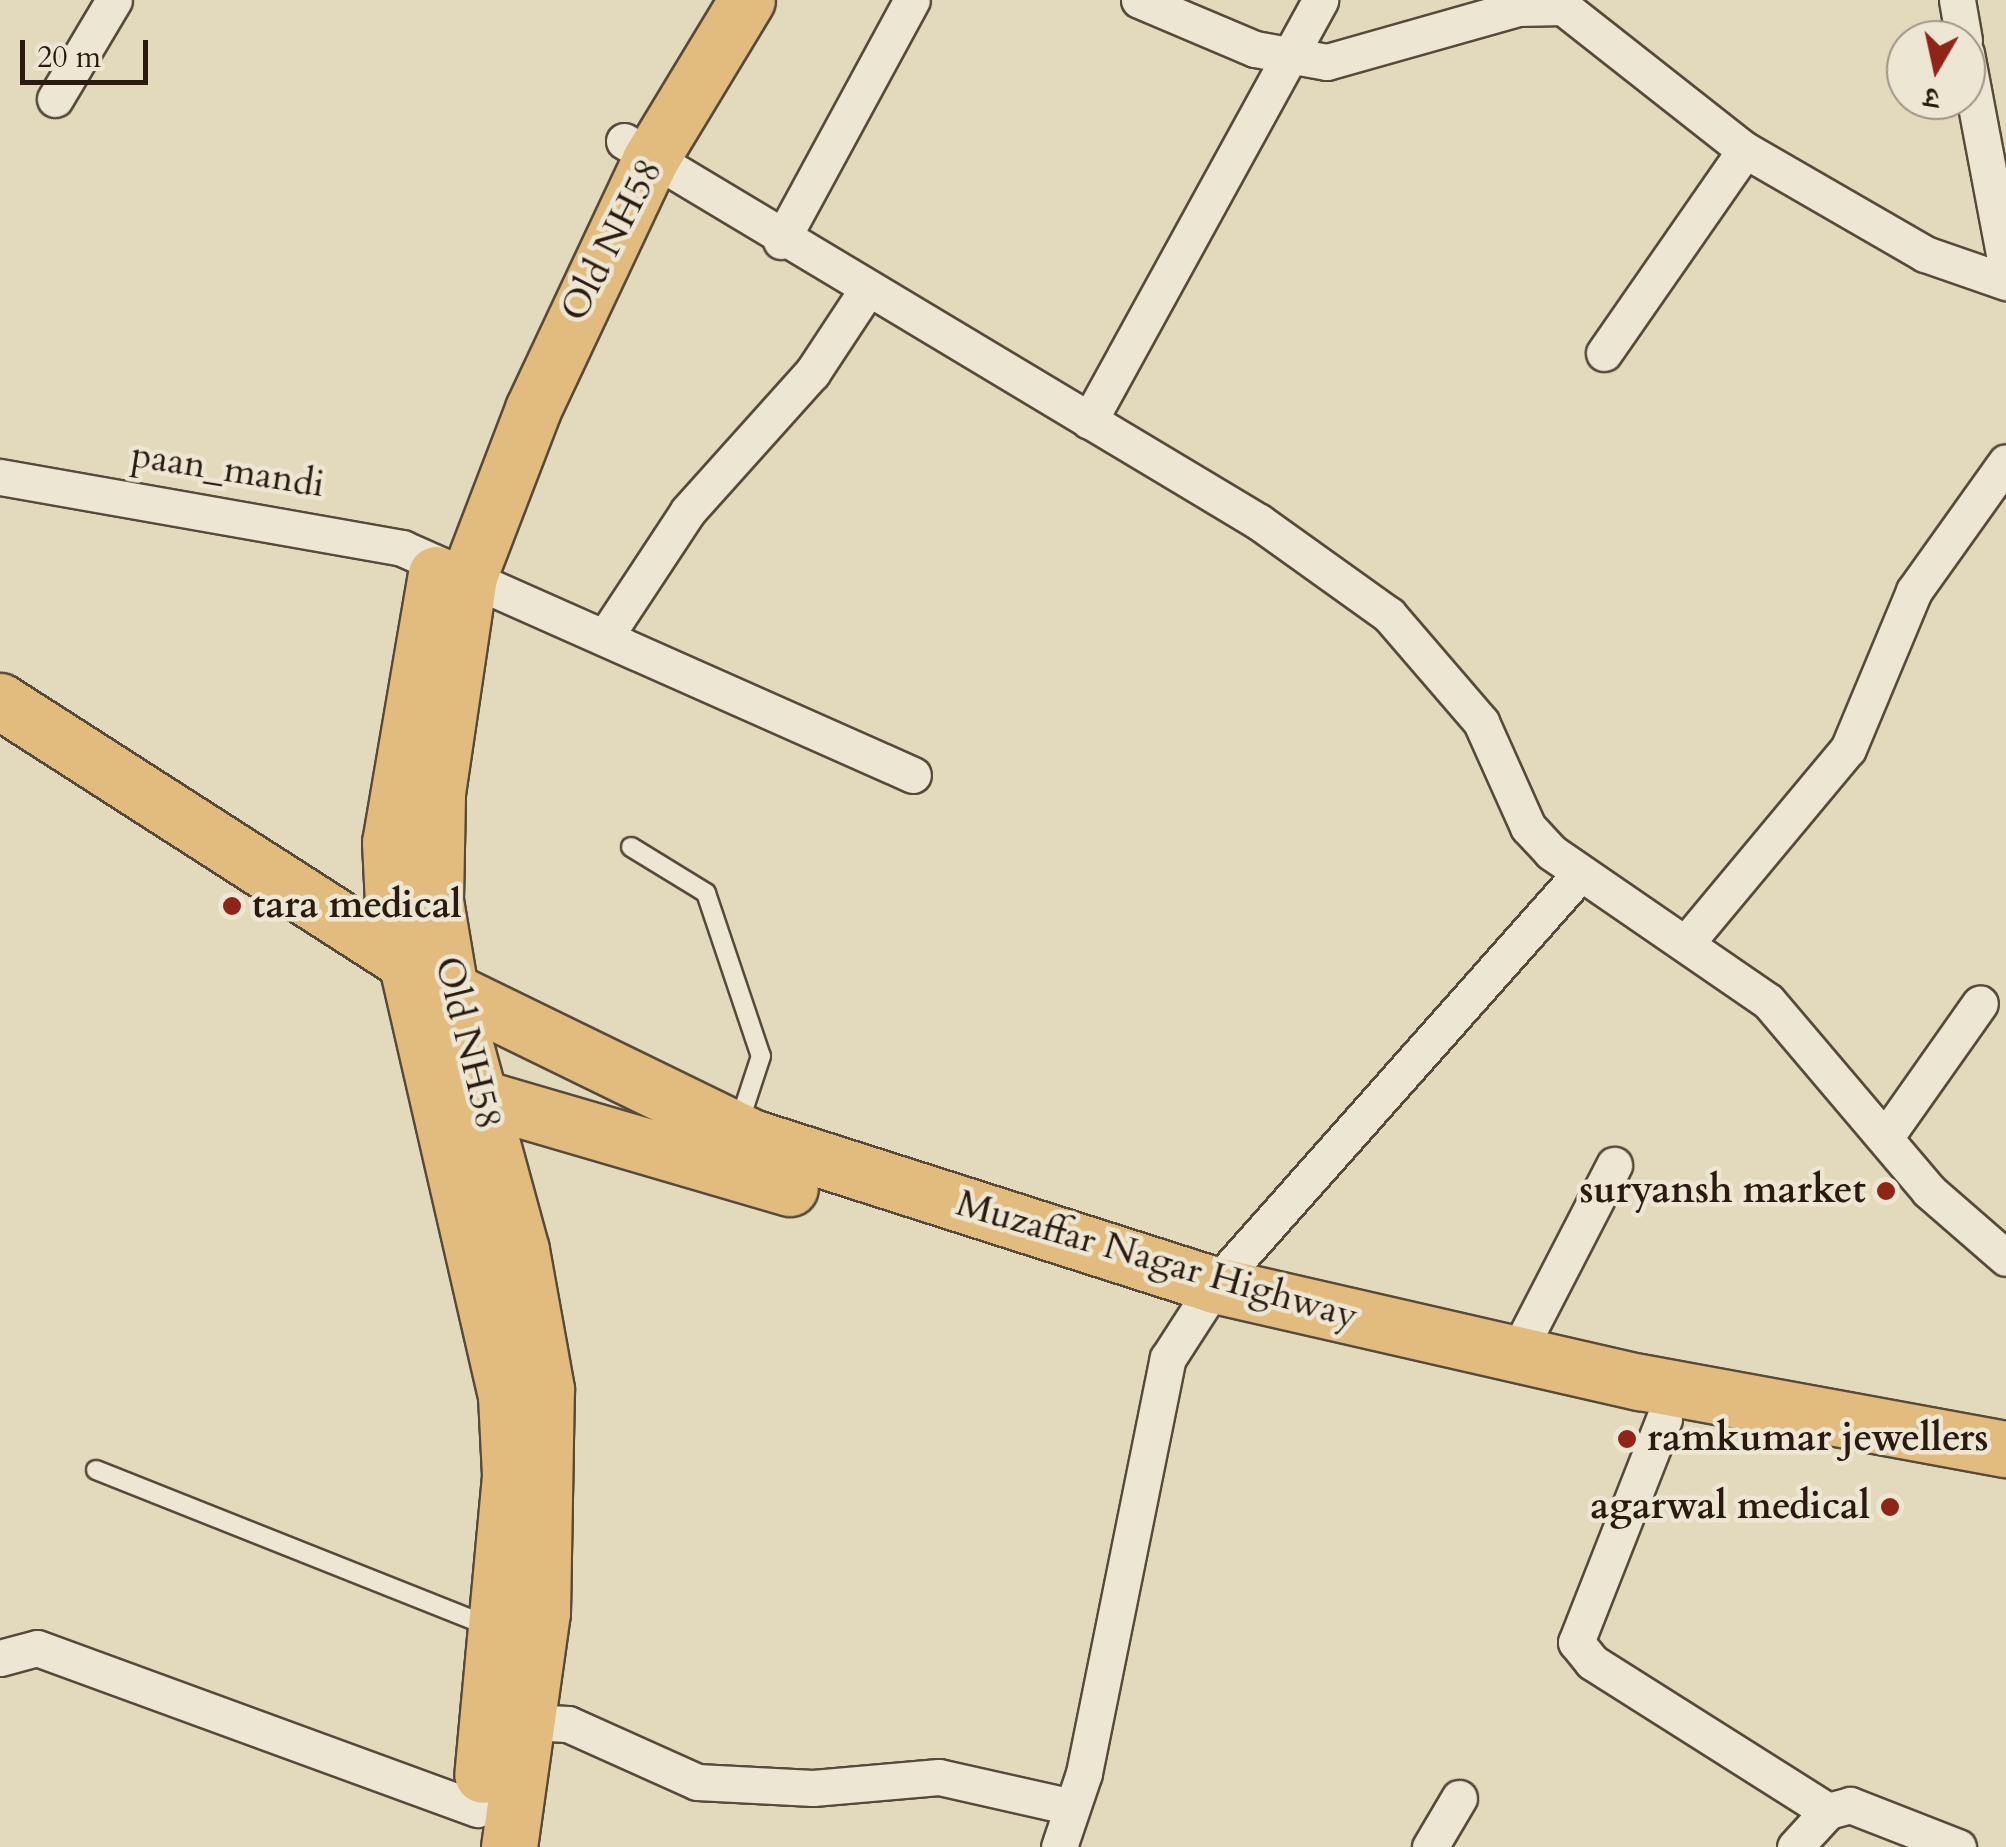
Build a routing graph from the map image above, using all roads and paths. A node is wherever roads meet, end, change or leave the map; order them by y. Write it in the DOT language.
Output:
graph roads {
  1 [pos="114,0"];
  2 [pos="708,0"];
  3 [pos="747,0"];
  4 [pos="912,0"];
  5 [pos="1139,0"];
  6 [pos="1320,0"];
  7 [pos="1288,59"];
  8 [pos="55,100"];
  9 [pos="1986,120"];
  10 [pos="637,150"];
  11 [pos="1745,150"];
  12 [pos="1996,156"];
  13 [pos="781,242"];
  14 [pos="2006,264"];
  15 [pos="2006,282"];
  16 [pos="866,291"];
  17 [pos="1604,353"];
  18 [pos="1089,421"];
  19 [pos="2006,462"];
  20 [pos="0,477"];
  21 [pos="454,570"];
  22 [pos="605,637"];
  23 [pos="0,701"];
  24 [pos="913,775"];
  25 [pos="630,847"];
  26 [pos="1579,876"];
  27 [pos="1686,942"];
  28 [pos="428,976"];
  29 [pos="1980,1003"];
  30 [pos="459,1090"];
  31 [pos="736,1131"];
  32 [pos="1886,1135"];
  33 [pos="1614,1165"];
  34 [pos="2006,1258"];
  35 [pos="1204,1299"];
  36 [pos="1516,1355"];
  37 [pos="1664,1420"];
  38 [pos="2006,1449"];
  39 [pos="96,1470"];
  40 [pos="2006,1486"];
  41 [pos="499,1630"];
  42 [pos="0,1658"];
  43 [pos="527,1722"];
  44 [pos="1459,1798"];
  45 [pos="1072,1807"];
  46 [pos="1828,1811"];
  47 [pos="487,1834"];
  48 [pos="1058,1847"];
  49 [pos="1430,1847"];
  50 [pos="1795,1847"];
  51 [pos="1958,1847"];
  1 -- 8 [label="street"];
  2 -- 10 [label="main road, Old NH58"];
  3 -- 10 [label="main road, Old NH58"];
  4 -- 13 [label="street"];
  5 -- 7 [label="street"];
  6 -- 7 [label="street"];
  7 -- 11 [label="street"];
  7 -- 18 [label="street"];
  9 -- 12 [label="street"];
  10 -- 13 [label="street"];
  10 -- 21 [label="main road, Old NH58"];
  11 -- 15 [label="street"];
  11 -- 17 [label="street"];
  12 -- 14 [label="street"];
  13 -- 16 [label="street"];
  16 -- 18 [label="street"];
  16 -- 22 [label="street"];
  18 -- 26 [label="street"];
  19 -- 27 [label="street"];
  20 -- 21 [label="street, paan_mandi"];
  21 -- 22 [label="street, paan_mandi"];
  21 -- 28 [label="main road, Old NH58"];
  22 -- 24 [label="street, paan_mandi"];
  23 -- 28 [label="main road, Muzaffar Nagar Highway"];
  25 -- 31 [label="lane"];
  26 -- 27 [label="street"];
  26 -- 35 [label="street"];
  27 -- 32 [label="street"];
  28 -- 30 [label="main road, Old NH58"];
  28 -- 31 [label="main road, Muzaffar Nagar Highway"];
  29 -- 32 [label="street"];
  30 -- 35 [label="main road, Muzaffar Nagar Highway"];
  30 -- 41 [label="main road, Old NH58"];
  30 -- 43 [label="main road, Old NH58"];
  31 -- 35 [label="main road, Muzaffar Nagar Highway"];
  32 -- 34 [label="street"];
  33 -- 36 [label="street"];
  35 -- 36 [label="main road, Muzaffar Nagar Highway"];
  35 -- 37 [label="main road, Muzaffar Nagar Highway"];
  35 -- 45 [label="street"];
  36 -- 38 [label="main road, Muzaffar Nagar Highway"];
  37 -- 40 [label="main road, Muzaffar Nagar Highway"];
  37 -- 46 [label="street"];
  39 -- 41 [label="lane"];
  41 -- 47 [label="main road, Old NH58"];
  42 -- 47 [label="street"];
  43 -- 45 [label="street"];
  43 -- 47 [label="main road, Old NH58"];
  44 -- 49 [label="street"];
  45 -- 48 [label="street"];
  46 -- 50 [label="street"];
  46 -- 51 [label="street"];
}
